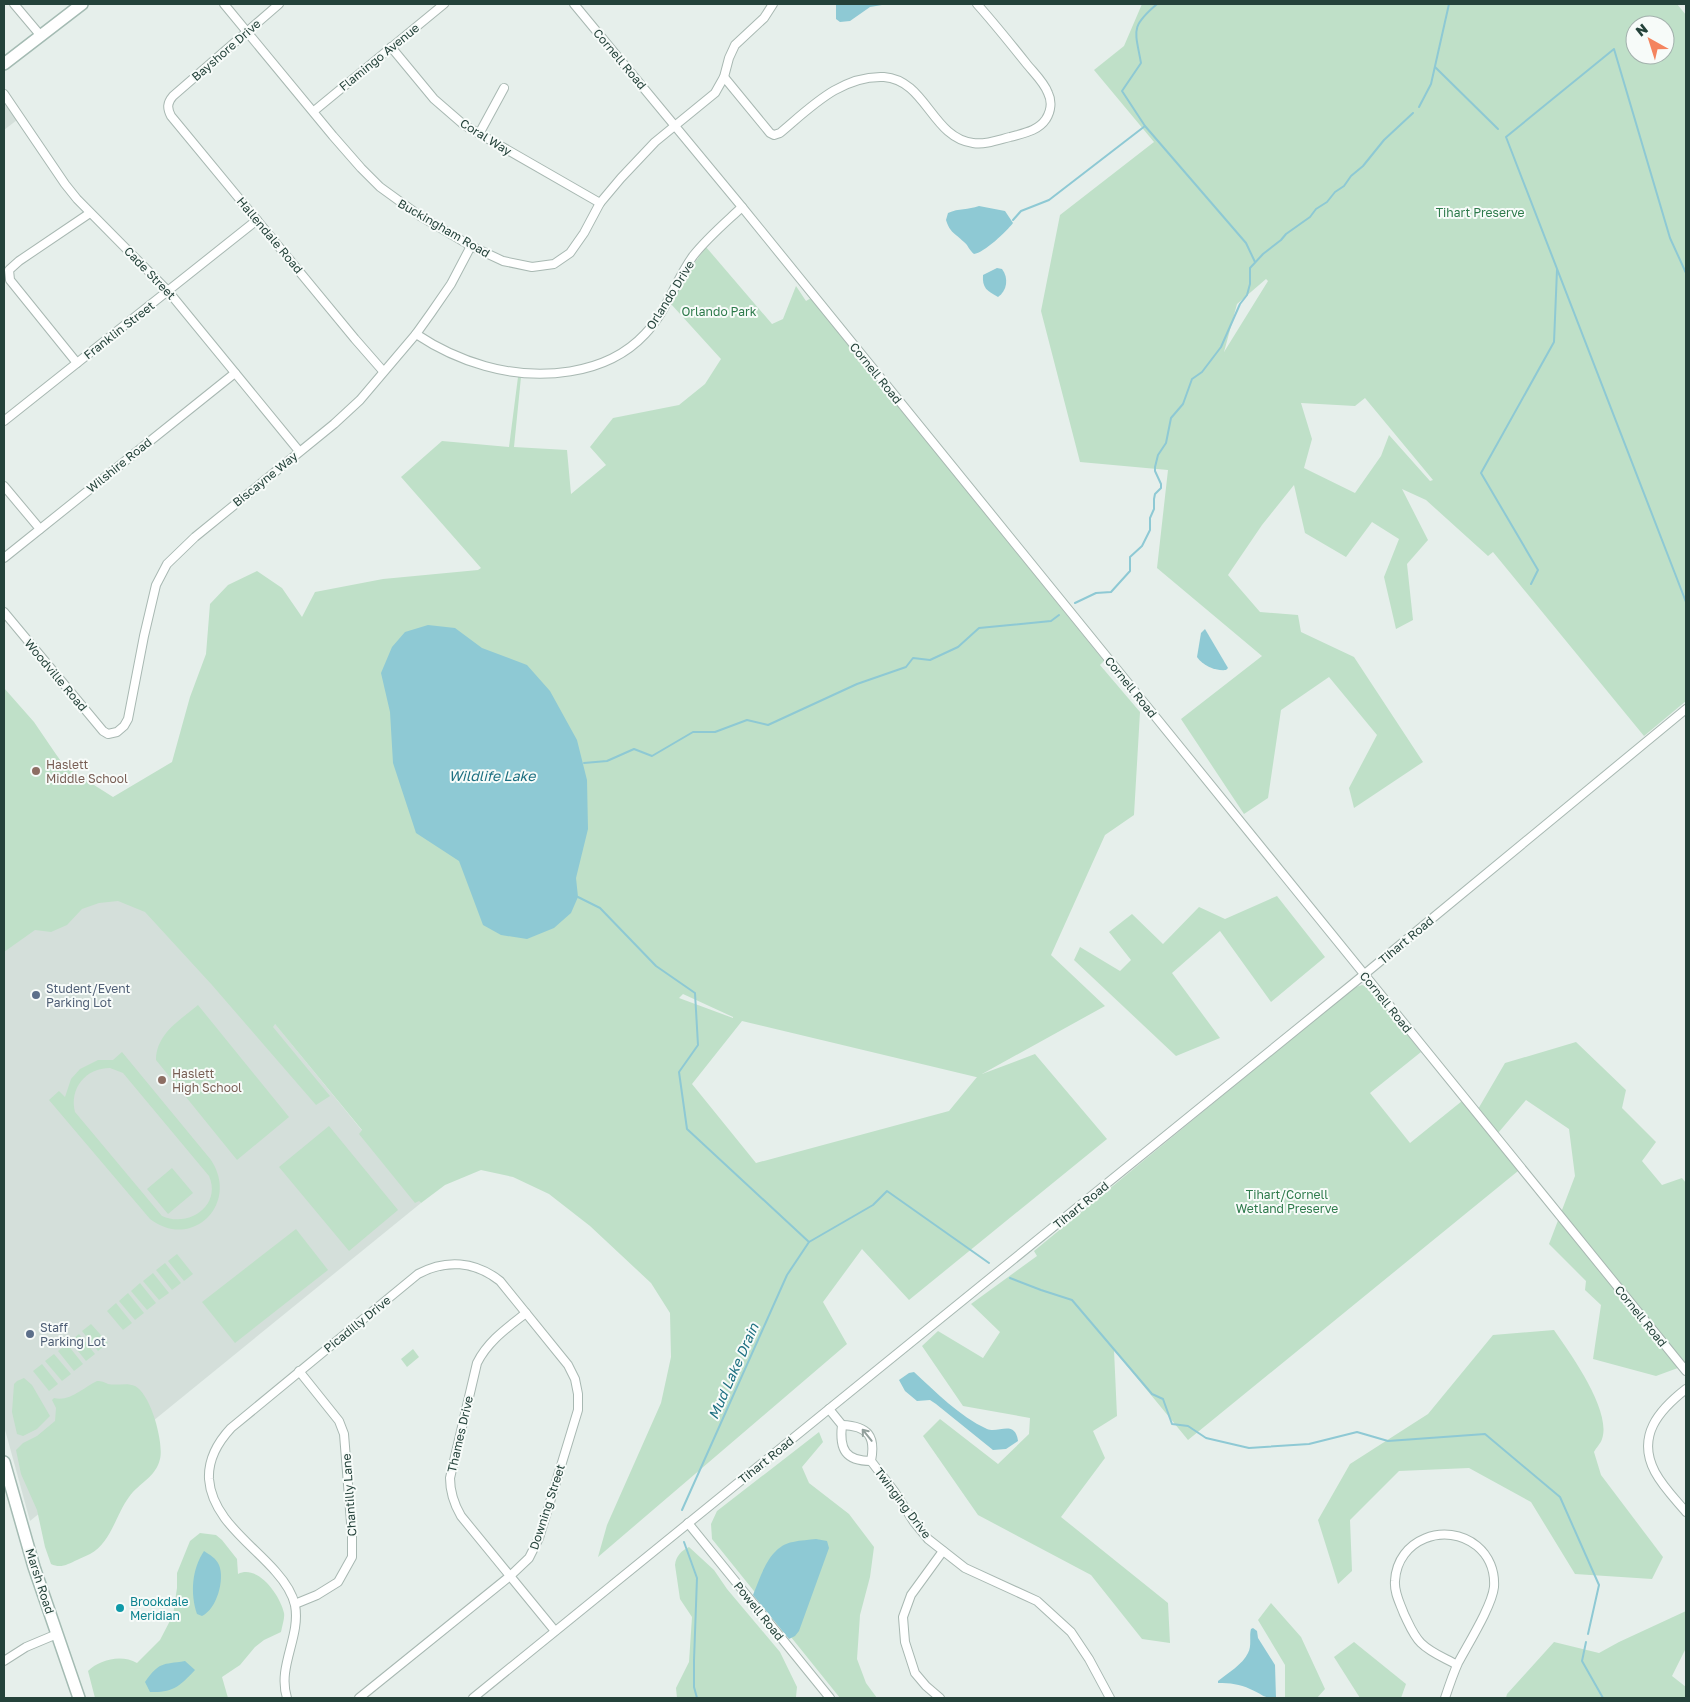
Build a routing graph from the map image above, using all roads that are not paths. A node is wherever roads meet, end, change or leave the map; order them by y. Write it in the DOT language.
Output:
graph roads {
  1 [pos="14,4"];
  2 [pos="82,4"];
  3 [pos="224,4"];
  4 [pos="279,4"];
  5 [pos="444,4"];
  6 [pos="574,4"];
  7 [pos="773,4"];
  8 [pos="978,4"];
  9 [pos="247,32"];
  10 [pos="41,36"];
  11 [pos="391,47"];
  12 [pos="4,64"];
  13 [pos="724,77"];
  14 [pos="504,88"];
  15 [pos="4,94"];
  16 [pos="173,96"];
  17 [pos="314,111"];
  18 [pos="676,126"];
  19 [pos="479,134"];
  20 [pos="600,204"];
  21 [pos="742,207"];
  22 [pos="90,213"];
  23 [pos="257,220"];
  24 [pos="471,246"];
  25 [pos="168,291"];
  26 [pos="416,334"];
  27 [pos="77,363"];
  28 [pos="383,371"];
  29 [pos="235,373"];
  30 [pos="4,422"];
  31 [pos="299,451"];
  32 [pos="4,486"];
  33 [pos="40,529"];
  34 [pos="4,558"];
  35 [pos="4,612"];
  36 [pos="1686,709"];
  37 [pos="111,734"];
  38 [pos="1364,975"];
  39 [pos="526,1313"];
  40 [pos="1686,1371"];
  41 [pos="300,1372"];
  42 [pos="1686,1389"];
  43 [pos="829,1409"];
  44 [pos="842,1425"];
  45 [pos="871,1461"];
  46 [pos="4,1462"];
  47 [pos="1686,1512"];
  48 [pos="688,1523"];
  49 [pos="943,1551"];
  50 [pos="510,1576"];
  51 [pos="295,1604"];
  52 [pos="555,1631"];
  53 [pos="57,1634"];
  54 [pos="4,1661"];
  55 [pos="1457,1665"];
  56 [pos="79,1698"];
  57 [pos="287,1698"];
  58 [pos="359,1698"];
  59 [pos="473,1698"];
  60 [pos="830,1698"];
  61 [pos="940,1698"];
  62 [pos="1110,1698"];
  63 [pos="1445,1698"];
  1 -- 10 [label="street"];
  2 -- 10 [label="main road"];
  3 -- 9 [label="street, Buckingham Road"];
  4 -- 9 [label="street, Bayshore Drive"];
  5 -- 11 [label="street, Flamingo Avenue"];
  6 -- 18 [label="street, Cornell Road"];
  7 -- 13 [label="street, Buckingham Road"];
  8 -- 13 [label="street"];
  9 -- 16 [label="street, Bayshore Drive"];
  9 -- 17 [label="street, Buckingham Road"];
  10 -- 12 [label="main road"];
  11 -- 17 [label="street, Flamingo Avenue"];
  11 -- 19 [label="street, Coral Way"];
  13 -- 18 [label="street, Buckingham Road"];
  14 -- 19 [label="street"];
  15 -- 22 [label="street, Cade Street"];
  16 -- 23 [label="street, Hallendale Road"];
  17 -- 24 [label="street, Buckingham Road"];
  18 -- 20 [label="street, Buckingham Road"];
  18 -- 21 [label="street, Cornell Road"];
  19 -- 20 [label="street, Coral Way"];
  20 -- 24 [label="street, Buckingham Road"];
  21 -- 26 [label="street, Orlando Drive"];
  21 -- 38 [label="street, Cornell Road"];
  22 -- 25 [label="street, Cade Street"];
  22 -- 27 [label="street"];
  23 -- 25 [label="street, Franklin Street"];
  23 -- 28 [label="street, Hallendale Road"];
  24 -- 26 [label="street, Biscayne Way"];
  25 -- 27 [label="street, Franklin Street"];
  25 -- 29 [label="street, Cade Street"];
  26 -- 28 [label="street, Biscayne Way"];
  27 -- 30 [label="street, Franklin Street"];
  28 -- 31 [label="street, Biscayne Way"];
  29 -- 31 [label="street, Cade Street"];
  29 -- 33 [label="street, Wilshire Road"];
  31 -- 37 [label="street, Biscayne Way"];
  32 -- 33 [label="street"];
  33 -- 34 [label="street, Wilshire Road"];
  35 -- 37 [label="street, Woodville Road"];
  36 -- 38 [label="street, Tihart Road"];
  38 -- 40 [label="street, Cornell Road"];
  38 -- 43 [label="street, Tihart Road"];
  39 -- 41 [label="street, Picadilly Drive"];
  39 -- 50 [label="street, Downing Street"];
  39 -- 50 [label="street, Thames Drive"];
  41 -- 51 [label="street, Chantilly Lane"];
  41 -- 51 [label="street, Picadilly Drive"];
  42 -- 47 [label="street"];
  43 -- 44 [label="street"];
  43 -- 48 [label="street, Tihart Road"];
  44 -- 45 [label="street, Twinging Drive"];
  45 -- 44 [label="street, Twinging Drive, one-way"];
  45 -- 49 [label="street, Twinging Drive"];
  46 -- 53 [label="main road, Marsh Road"];
  48 -- 52 [label="street, Tihart Road"];
  48 -- 60 [label="street, Powell Road"];
  49 -- 61 [label="street"];
  49 -- 62 [label="street, Twinging Drive"];
  50 -- 52 [label="street, Thames Drive"];
  50 -- 58 [label="street, Downing Street"];
  51 -- 57 [label="street"];
  52 -- 59 [label="street, Tihart Road"];
  53 -- 54 [label="street"];
  53 -- 56 [label="main road, Marsh Road"];
  55 -- 55 [label="street"];
  55 -- 63 [label="street"];
}
